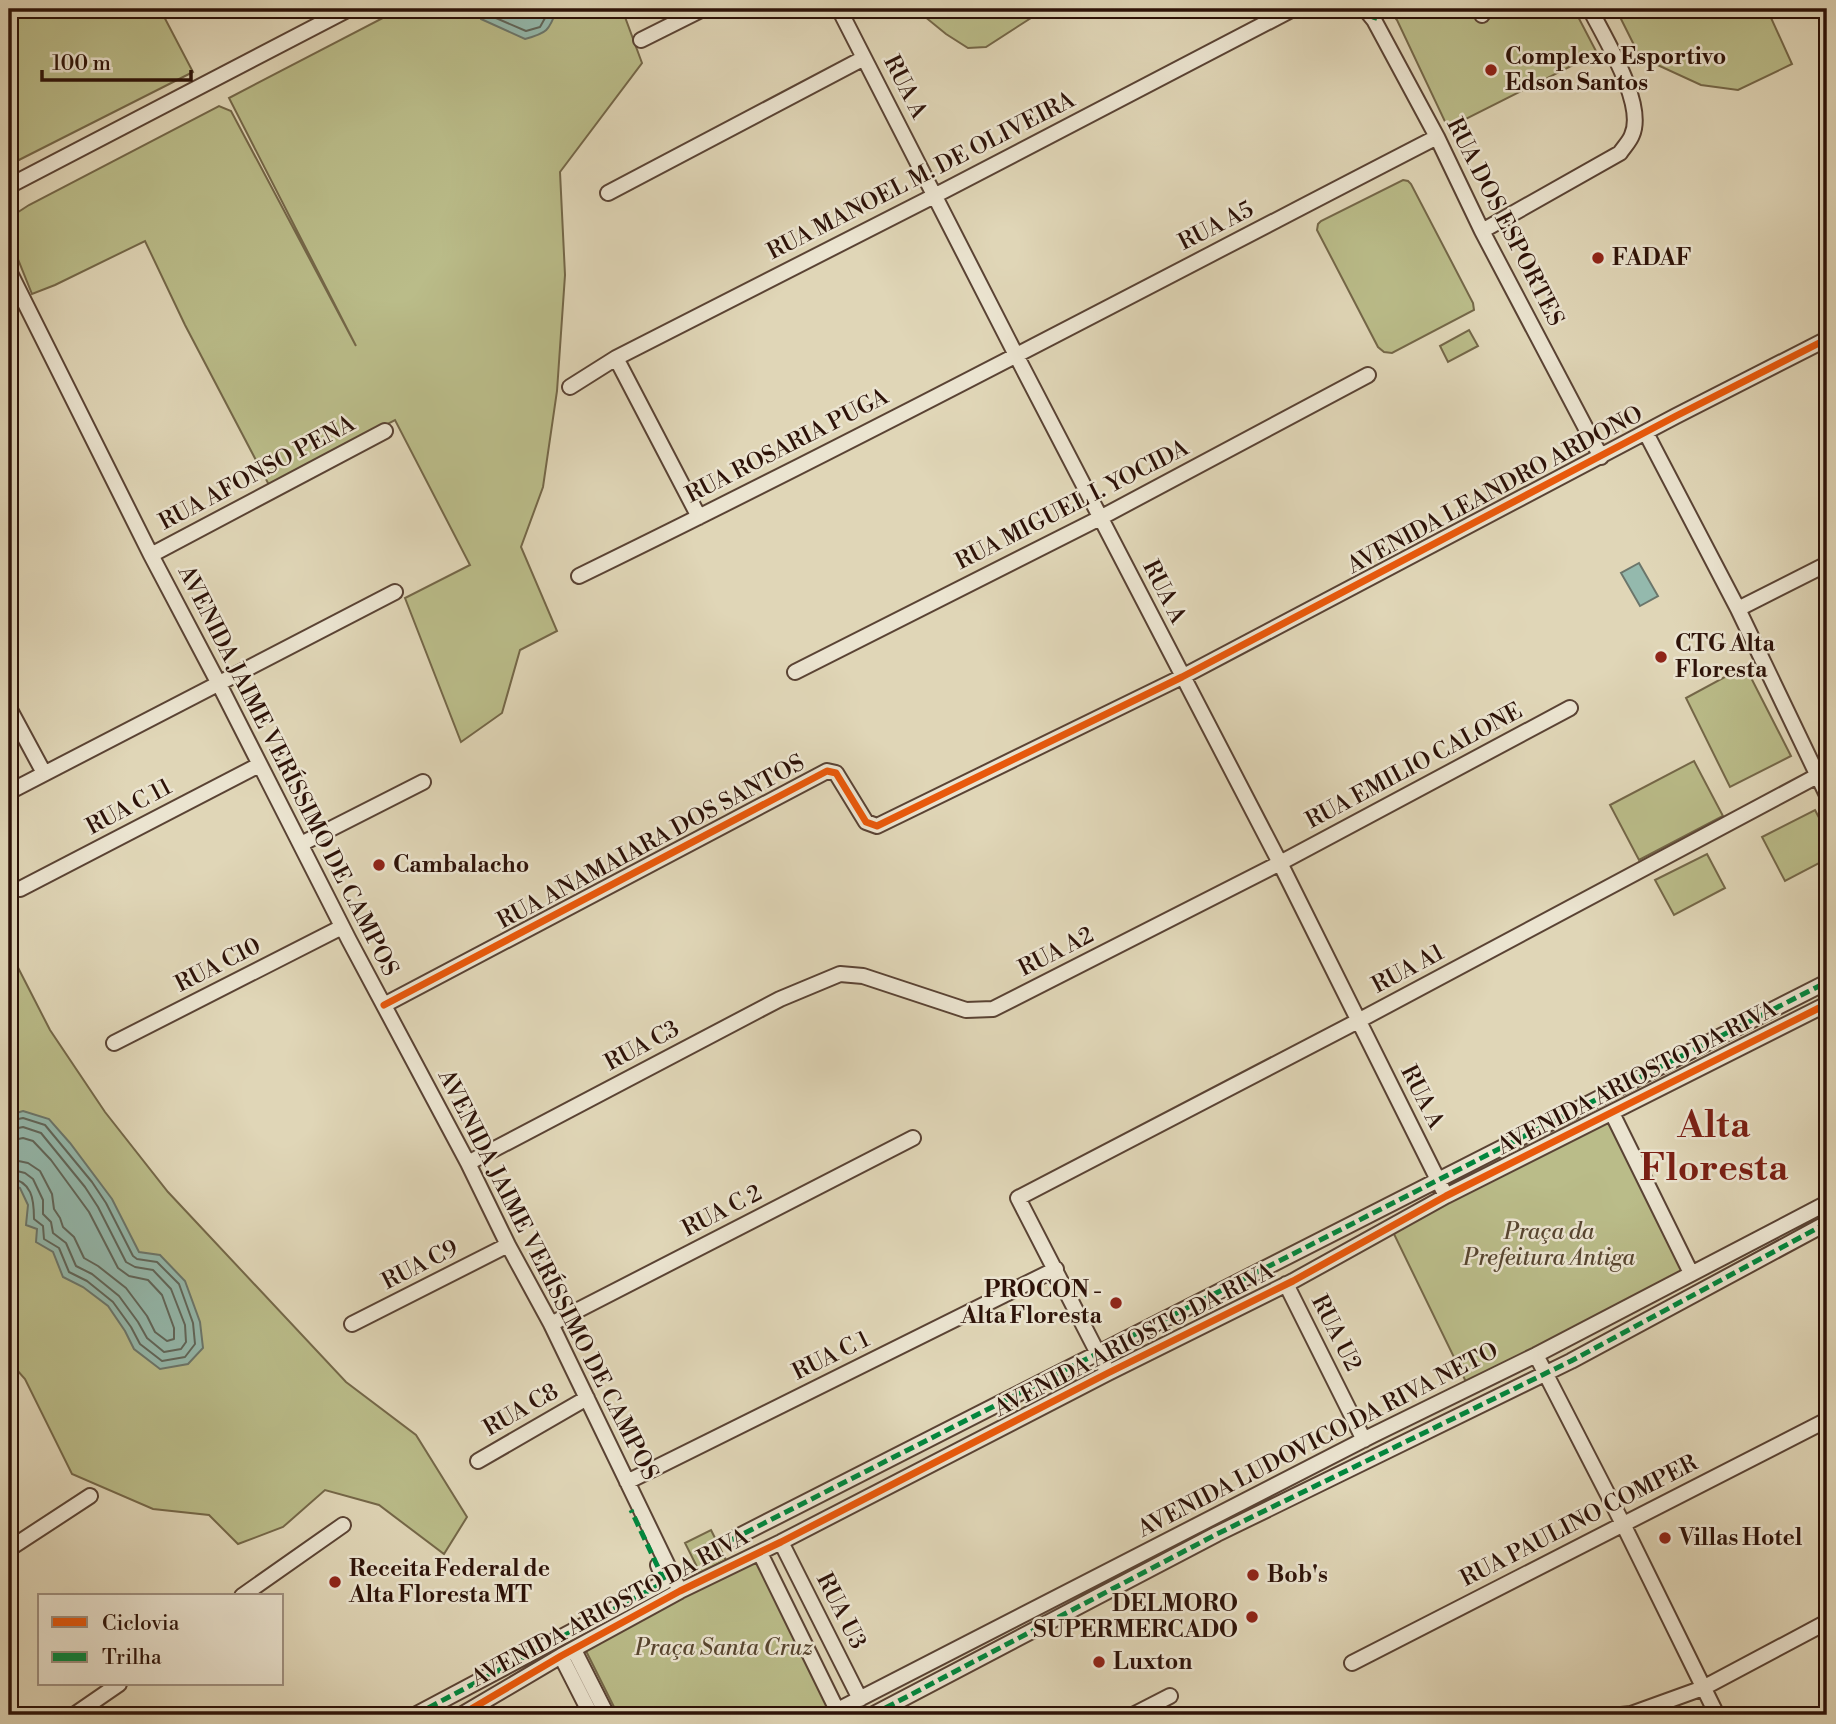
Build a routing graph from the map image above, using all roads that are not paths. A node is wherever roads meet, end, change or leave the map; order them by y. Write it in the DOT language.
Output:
graph roads {
  1 [pos="349,9"];
  2 [pos="703,9"];
  3 [pos="839,9"];
  4 [pos="1293,9"];
  5 [pos="1590,9"];
  6 [pos="1372,12"];
  7 [pos="641,40"];
  8 [pos="864,58"];
  9 [pos="1437,137"];
  10 [pos="9,186"];
  11 [pos="608,193"];
  12 [pos="936,195"];
  13 [pos="1482,231"];
  14 [pos="9,271"];
  15 [pos="1827,339"];
  16 [pos="1016,355"];
  17 [pos="615,358"];
  18 [pos="1368,374"];
  19 [pos="570,387"];
  20 [pos="385,431"];
  21 [pos="1646,433"];
  22 [pos="1601,457"];
  23 [pos="699,517"];
  24 [pos="1100,518"];
  25 [pos="151,555"];
  26 [pos="1827,564"];
  27 [pos="579,576"];
  28 [pos="395,592"];
  29 [pos="1738,610"];
  30 [pos="795,673"];
  31 [pos="1182,677"];
  32 [pos="219,684"];
  33 [pos="9,708"];
  34 [pos="1570,708"];
  35 [pos="259,765"];
  36 [pos="44,773"];
  37 [pos="423,782"];
  38 [pos="1823,785"];
  39 [pos="9,792"];
  40 [pos="301,844"];
  41 [pos="1280,863"];
  42 [pos="20,890"];
  43 [pos="342,927"];
  44 [pos="840,974"];
  45 [pos="1827,982"];
  46 [pos="1827,1004"];
  47 [pos="384,1005"];
  48 [pos="1358,1021"];
  49 [pos="114,1043"];
  50 [pos="1612,1113"];
  51 [pos="913,1138"];
  52 [pos="468,1163"];
  53 [pos="1438,1180"];
  54 [pos="1446,1196"];
  55 [pos="1827,1203"];
  56 [pos="1827,1223"];
  57 [pos="508,1245"];
  58 [pos="1056,1269"];
  59 [pos="1692,1273"];
  60 [pos="1289,1282"];
  61 [pos="352,1324"];
  62 [pos="551,1324"];
  63 [pos="1098,1353"];
  64 [pos="1536,1355"];
  65 [pos="1108,1373"];
  66 [pos="1545,1374"];
  67 [pos="587,1398"];
  68 [pos="1827,1420"];
  69 [pos="1368,1438"];
  70 [pos="478,1461"];
  71 [pos="628,1482"];
  72 [pos="90,1496"];
  73 [pos="631,1510"];
  74 [pos="1623,1524"];
  75 [pos="343,1525"];
  76 [pos="731,1540"];
  77 [pos="781,1542"];
  78 [pos="9,1549"];
  79 [pos="760,1553"];
  80 [pos="680,1591"];
  81 [pos="245,1594"];
  82 [pos="1827,1622"];
  83 [pos="568,1653"];
  84 [pos="1352,1663"];
  85 [pos="116,1686"];
  86 [pos="1703,1688"];
  87 [pos="1170,1696"];
  88 [pos="860,1699"];
  89 [pos="833,1713"];
  90 [pos="75,1715"];
  91 [pos="415,1715"];
  92 [pos="461,1715"];
  93 [pos="591,1715"];
  94 [pos="607,1715"];
  95 [pos="872,1715"];
  96 [pos="1133,1715"];
  97 [pos="1621,1715"];
  98 [pos="1717,1715"];
  1 -- 10 [label="street"];
  2 -- 7 [label="street"];
  3 -- 8 [label="street, RUA A"];
  4 -- 12 [label="street, RUA MANOEL M. DE OLIVEIRA"];
  5 -- 13 [label="street"];
  6 -- 9 [label="street, RUA DOS ESPORTES"];
  8 -- 11 [label="street"];
  8 -- 12 [label="street, RUA A"];
  9 -- 13 [label="street, RUA DOS ESPORTES"];
  9 -- 16 [label="street, RUA A5"];
  12 -- 16 [label="street, RUA A"];
  12 -- 17 [label="street, RUA MANOEL M. DE OLIVEIRA"];
  13 -- 22 [label="street, RUA DOS ESPORTES"];
  14 -- 25 [label="street, AVENIDA JAIME VERÍSSIMO DE CAMPOS"];
  15 -- 21 [label="street, AVENIDA LEANDRO ARDONO"];
  16 -- 23 [label="street, RUA ROSARIA PUGA"];
  16 -- 24 [label="street, RUA A"];
  17 -- 19 [label="street, RUA MANOEL M. DE OLIVEIRA"];
  17 -- 23 [label="street"];
  18 -- 24 [label="street, RUA MIGUEL I. YOCIDA"];
  20 -- 25 [label="street, RUA AFONSO PENA"];
  21 -- 22 [label="street, AVENIDA LEANDRO ARDONO"];
  21 -- 29 [label="street"];
  22 -- 31 [label="street, AVENIDA LEANDRO ARDONO"];
  23 -- 27 [label="street, RUA ROSARIA PUGA"];
  24 -- 30 [label="street, RUA MIGUEL I. YOCIDA"];
  24 -- 31 [label="street, RUA A"];
  25 -- 32 [label="street, AVENIDA JAIME VERÍSSIMO DE CAMPOS"];
  26 -- 29 [label="street"];
  28 -- 32 [label="street"];
  29 -- 38 [label="street"];
  31 -- 41 [label="street, RUA A"];
  31 -- 47 [label="street, RUA ANAMAIARA DOS SANTOS"];
  32 -- 35 [label="street, AVENIDA JAIME VERÍSSIMO DE CAMPOS"];
  32 -- 36 [label="street"];
  33 -- 36 [label="street"];
  34 -- 41 [label="street, RUA EMILIO CALONE"];
  35 -- 40 [label="street, AVENIDA JAIME VERÍSSIMO DE CAMPOS"];
  35 -- 42 [label="street, RUA C 11"];
  36 -- 39 [label="street"];
  37 -- 40 [label="street"];
  38 -- 48 [label="street, RUA A1"];
  40 -- 43 [label="street, AVENIDA JAIME VERÍSSIMO DE CAMPOS"];
  41 -- 44 [label="street, RUA A2"];
  41 -- 48 [label="street, RUA A"];
  43 -- 47 [label="street, AVENIDA JAIME VERÍSSIMO DE CAMPOS"];
  43 -- 49 [label="street, RUA C10"];
  44 -- 52 [label="street, RUA C3"];
  45 -- 53 [label="street"];
  46 -- 50 [label="street, AVENIDA ARIOSTO DA RIVA"];
  47 -- 52 [label="street, AVENIDA JAIME VERÍSSIMO DE CAMPOS"];
  48 -- 53 [label="street, RUA A"];
  48 -- 58 [label="street, RUA A1"];
  50 -- 54 [label="street, AVENIDA ARIOSTO DA RIVA"];
  50 -- 59 [label="street"];
  51 -- 62 [label="street, RUA C 2"];
  52 -- 57 [label="street, AVENIDA JAIME VERÍSSIMO DE CAMPOS"];
  53 -- 54 [label="street, RUA A"];
  53 -- 63 [label="street"];
  54 -- 60 [label="street, AVENIDA ARIOSTO DA RIVA"];
  55 -- 59 [label="street, AVENIDA LUDOVICO DA RIVA NETO"];
  56 -- 66 [label="street"];
  57 -- 61 [label="street, RUA C9"];
  57 -- 62 [label="street, AVENIDA JAIME VERÍSSIMO DE CAMPOS"];
  58 -- 63 [label="street"];
  58 -- 71 [label="street, RUA C 1"];
  59 -- 64 [label="street, AVENIDA LUDOVICO DA RIVA NETO"];
  60 -- 65 [label="street, AVENIDA ARIOSTO DA RIVA"];
  60 -- 69 [label="street, RUA U2"];
  62 -- 67 [label="street, AVENIDA JAIME VERÍSSIMO DE CAMPOS"];
  63 -- 65 [label="street"];
  63 -- 76 [label="street"];
  64 -- 66 [label="street"];
  64 -- 69 [label="street, AVENIDA LUDOVICO DA RIVA NETO"];
  65 -- 77 [label="street, AVENIDA ARIOSTO DA RIVA"];
  66 -- 74 [label="street"];
  66 -- 95 [label="street"];
  67 -- 70 [label="street, RUA C8"];
  67 -- 71 [label="street, AVENIDA JAIME VERÍSSIMO DE CAMPOS"];
  68 -- 74 [label="street, RUA PAULINO COMPER"];
  69 -- 88 [label="street, AVENIDA LUDOVICO DA RIVA NETO"];
  71 -- 80 [label="street, AVENIDA JAIME VERÍSSIMO DE CAMPOS"];
  72 -- 78 [label="street"];
  73 -- 91 [label="street"];
  74 -- 84 [label="street, RUA PAULINO COMPER"];
  74 -- 86 [label="street"];
  75 -- 81 [label="street"];
  77 -- 79 [label="street, AVENIDA ARIOSTO DA RIVA"];
  77 -- 88 [label="street, RUA U3"];
  79 -- 80 [label="street, AVENIDA ARIOSTO DA RIVA"];
  79 -- 89 [label="street, RUA U3"];
  80 -- 83 [label="street, AVENIDA ARIOSTO DA RIVA"];
  82 -- 86 [label="street"];
  83 -- 92 [label="street, AVENIDA ARIOSTO DA RIVA"];
  83 -- 93 [label="street"];
  83 -- 94 [label="street"];
  85 -- 90 [label="street"];
  86 -- 97 [label="street"];
  86 -- 98 [label="street"];
  87 -- 96 [label="street"];
  88 -- 89 [label="street, AVENIDA LUDOVICO DA RIVA NETO"];
}
